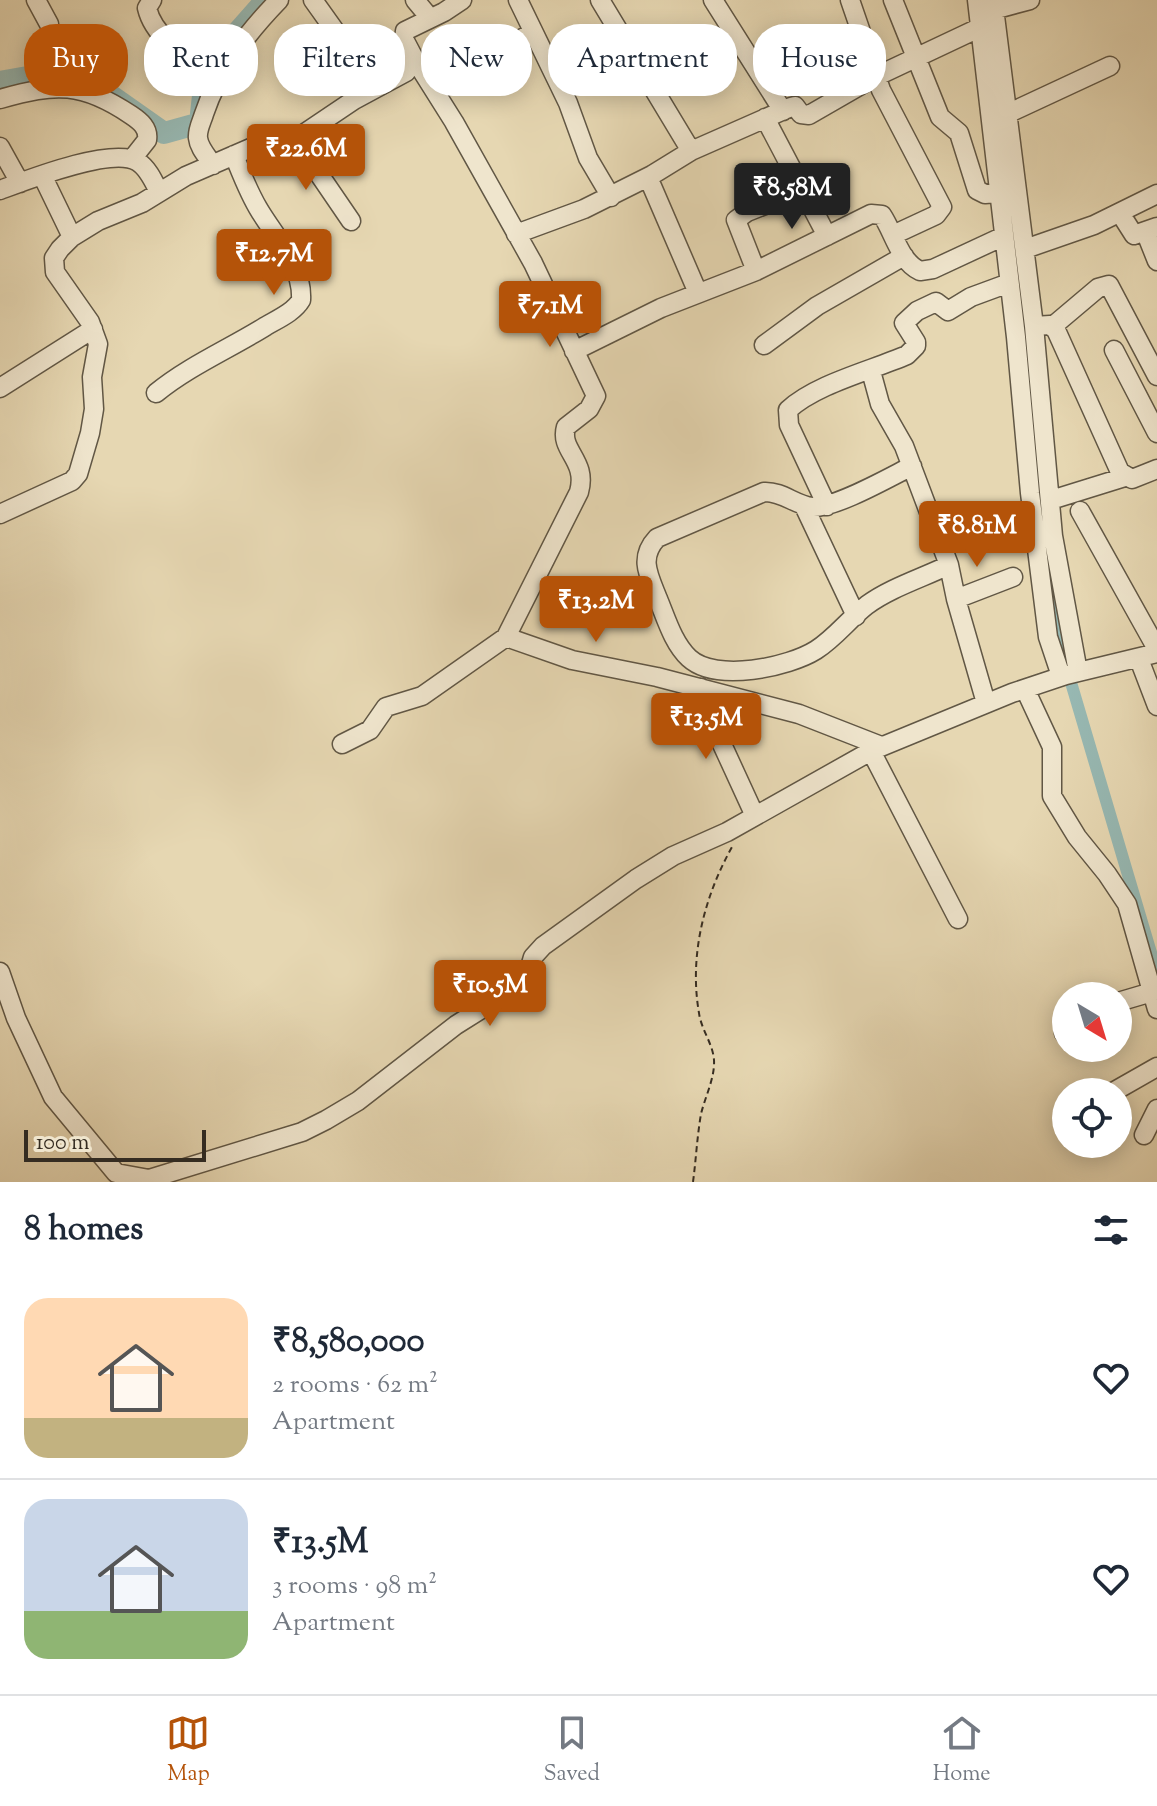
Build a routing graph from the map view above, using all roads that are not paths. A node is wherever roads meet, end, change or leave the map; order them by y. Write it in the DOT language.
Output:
graph roads {
  1 [pos="36,0"];
  2 [pos="152,0"];
  3 [pos="279,0"];
  4 [pos="313,0"];
  5 [pos="415,0"];
  6 [pos="462,0"];
  7 [pos="518,0"];
  8 [pos="600,0"];
  9 [pos="713,0"];
  10 [pos="850,0"];
  11 [pos="893,0"];
  12 [pos="1030,0"];
  13 [pos="985,11"];
  14 [pos="430,18"];
  15 [pos="49,24"];
  16 [pos="153,24"];
  17 [pos="256,24"];
  18 [pos="330,24"];
  19 [pos="858,24"];
  20 [pos="533,32"];
  21 [pos="916,57"];
  22 [pos="415,60"];
  23 [pos="1110,66"];
  24 [pos="421,69"];
  25 [pos="886,72"];
  26 [pos="405,73"];
  27 [pos="206,96"];
  28 [pos="362,96"];
  29 [pos="437,96"];
  30 [pos="842,96"];
  31 [pos="885,96"];
  32 [pos="0,99"];
  33 [pos="783,111"];
  34 [pos="1009,113"];
  35 [pos="765,118"];
  36 [pos="295,139"];
  37 [pos="0,147"];
  38 [pos="691,151"];
  39 [pos="234,155"];
  40 [pos="132,159"];
  41 [pos="213,165"];
  42 [pos="42,175"];
  43 [pos="648,177"];
  44 [pos="20,183"];
  45 [pos="0,190"];
  46 [pos="803,190"];
  47 [pos="159,192"];
  48 [pos="998,193"];
  49 [pos="1157,194"];
  50 [pos="611,197"];
  51 [pos="1120,213"];
  52 [pos="351,221"];
  53 [pos="1151,229"];
  54 [pos="516,234"];
  55 [pos="893,235"];
  56 [pos="827,236"];
  57 [pos="1004,236"];
  58 [pos="72,237"];
  59 [pos="1025,249"];
  60 [pos="904,256"];
  61 [pos="1157,261"];
  62 [pos="756,271"];
  63 [pos="1009,283"];
  64 [pos="698,293"];
  65 [pos="1044,326"];
  66 [pos="93,329"];
  67 [pos="764,345"];
  68 [pos="1114,350"];
  69 [pos="574,351"];
  70 [pos="871,371"];
  71 [pos="1157,376"];
  72 [pos="0,388"];
  73 [pos="156,393"];
  74 [pos="1157,433"];
  75 [pos="912,466"];
  76 [pos="1157,469"];
  77 [pos="1125,477"];
  78 [pos="1051,500"];
  79 [pos="804,506"];
  80 [pos="827,506"];
  81 [pos="1080,511"];
  82 [pos="0,514"];
  83 [pos="949,565"];
  84 [pos="1013,577"];
  85 [pos="956,599"];
  86 [pos="856,616"];
  87 [pos="506,637"];
  88 [pos="1157,651"];
  89 [pos="1139,659"];
  90 [pos="1069,674"];
  91 [pos="701,688"];
  92 [pos="1025,689"];
  93 [pos="986,703"];
  94 [pos="1157,706"];
  95 [pos="342,744"];
  96 [pos="876,748"];
  97 [pos="755,816"];
  98 [pos="958,919"];
  99 [pos="1,981"];
  100 [pos="1154,1001"];
  101 [pos="1132,1002"];
  102 [pos="1157,1067"];
  103 [pos="1132,1081"];
  104 [pos="1157,1109"];
  105 [pos="1144,1135"];
  1 -- 15 [label="street"];
  2 -- 16 [label="street"];
  3 -- 17 [label="street"];
  4 -- 18 [label="street"];
  5 -- 14 [label="street"];
  6 -- 14 [label="street"];
  7 -- 20 [label="street"];
  8 -- 38 [label="street"];
  9 -- 33 [label="street"];
  10 -- 19 [label="street"];
  11 -- 21 [label="street"];
  12 -- 13 [label="street"];
  13 -- 21 [label="street"];
  13 -- 34 [label="street"];
  13 -- 48 [label="street"];
  14 -- 22 [label="street"];
  20 -- 50 [label="street"];
  21 -- 25 [label="street"];
  21 -- 48 [label="street"];
  22 -- 24 [label="street"];
  22 -- 26 [label="street"];
  23 -- 34 [label="street"];
  27 -- 41 [label="street"];
  28 -- 36 [label="street"];
  29 -- 54 [label="street"];
  30 -- 33 [label="street"];
  31 -- 55 [label="street"];
  32 -- 40 [label="street"];
  33 -- 35 [label="street"];
  34 -- 59 [label="street"];
  35 -- 38 [label="street"];
  35 -- 46 [label="street"];
  36 -- 39 [label="street"];
  36 -- 52 [label="street"];
  37 -- 44 [label="street"];
  38 -- 43 [label="street"];
  39 -- 41 [label="street"];
  39 -- 73 [label="street"];
  40 -- 42 [label="street"];
  40 -- 47 [label="street"];
  41 -- 47 [label="street"];
  42 -- 44 [label="street"];
  42 -- 58 [label="street"];
  43 -- 50 [label="street"];
  43 -- 64 [label="street"];
  44 -- 45 [label="street"];
  46 -- 56 [label="street"];
  46 -- 62 [label="street"];
  47 -- 58 [label="street"];
  48 -- 57 [label="street"];
  49 -- 51 [label="street"];
  50 -- 54 [label="street"];
  51 -- 53 [label="street"];
  51 -- 59 [label="street"];
  53 -- 61 [label="street"];
  54 -- 69 [label="street"];
  55 -- 56 [label="street"];
  55 -- 60 [label="street"];
  56 -- 62 [label="street"];
  57 -- 60 [label="street"];
  57 -- 63 [label="street"];
  58 -- 66 [label="street"];
  59 -- 65 [label="street"];
  60 -- 67 [label="street"];
  62 -- 64 [label="street"];
  63 -- 70 [label="street"];
  63 -- 90 [label="street"];
  64 -- 69 [label="street"];
  65 -- 71 [label="street"];
  65 -- 77 [label="street"];
  65 -- 78 [label="street"];
  66 -- 72 [label="street"];
  66 -- 82 [label="street"];
  68 -- 74 [label="street"];
  69 -- 87 [label="street"];
  70 -- 75 [label="street"];
  70 -- 80 [label="street"];
  75 -- 80 [label="street"];
  75 -- 83 [label="street"];
  76 -- 77 [label="street"];
  77 -- 78 [label="street"];
  78 -- 90 [label="street"];
  79 -- 80 [label="street"];
  79 -- 86 [label="street"];
  79 -- 86 [label="street"];
  81 -- 88 [label="street"];
  83 -- 85 [label="street"];
  83 -- 86 [label="street"];
  84 -- 85 [label="street"];
  85 -- 93 [label="street"];
  87 -- 91 [label="street"];
  87 -- 95 [label="street"];
  88 -- 89 [label="street"];
  89 -- 90 [label="street"];
  89 -- 94 [label="street"];
  90 -- 92 [label="street"];
  91 -- 96 [label="street"];
  91 -- 97 [label="street"];
  92 -- 93 [label="street"];
  92 -- 100 [label="street"];
  93 -- 96 [label="street"];
  96 -- 97 [label="street"];
  96 -- 98 [label="street"];
  97 -- 99 [label="street"];
  100 -- 101 [label="street"];
  102 -- 103 [label="street"];
  104 -- 105 [label="street"];
}
